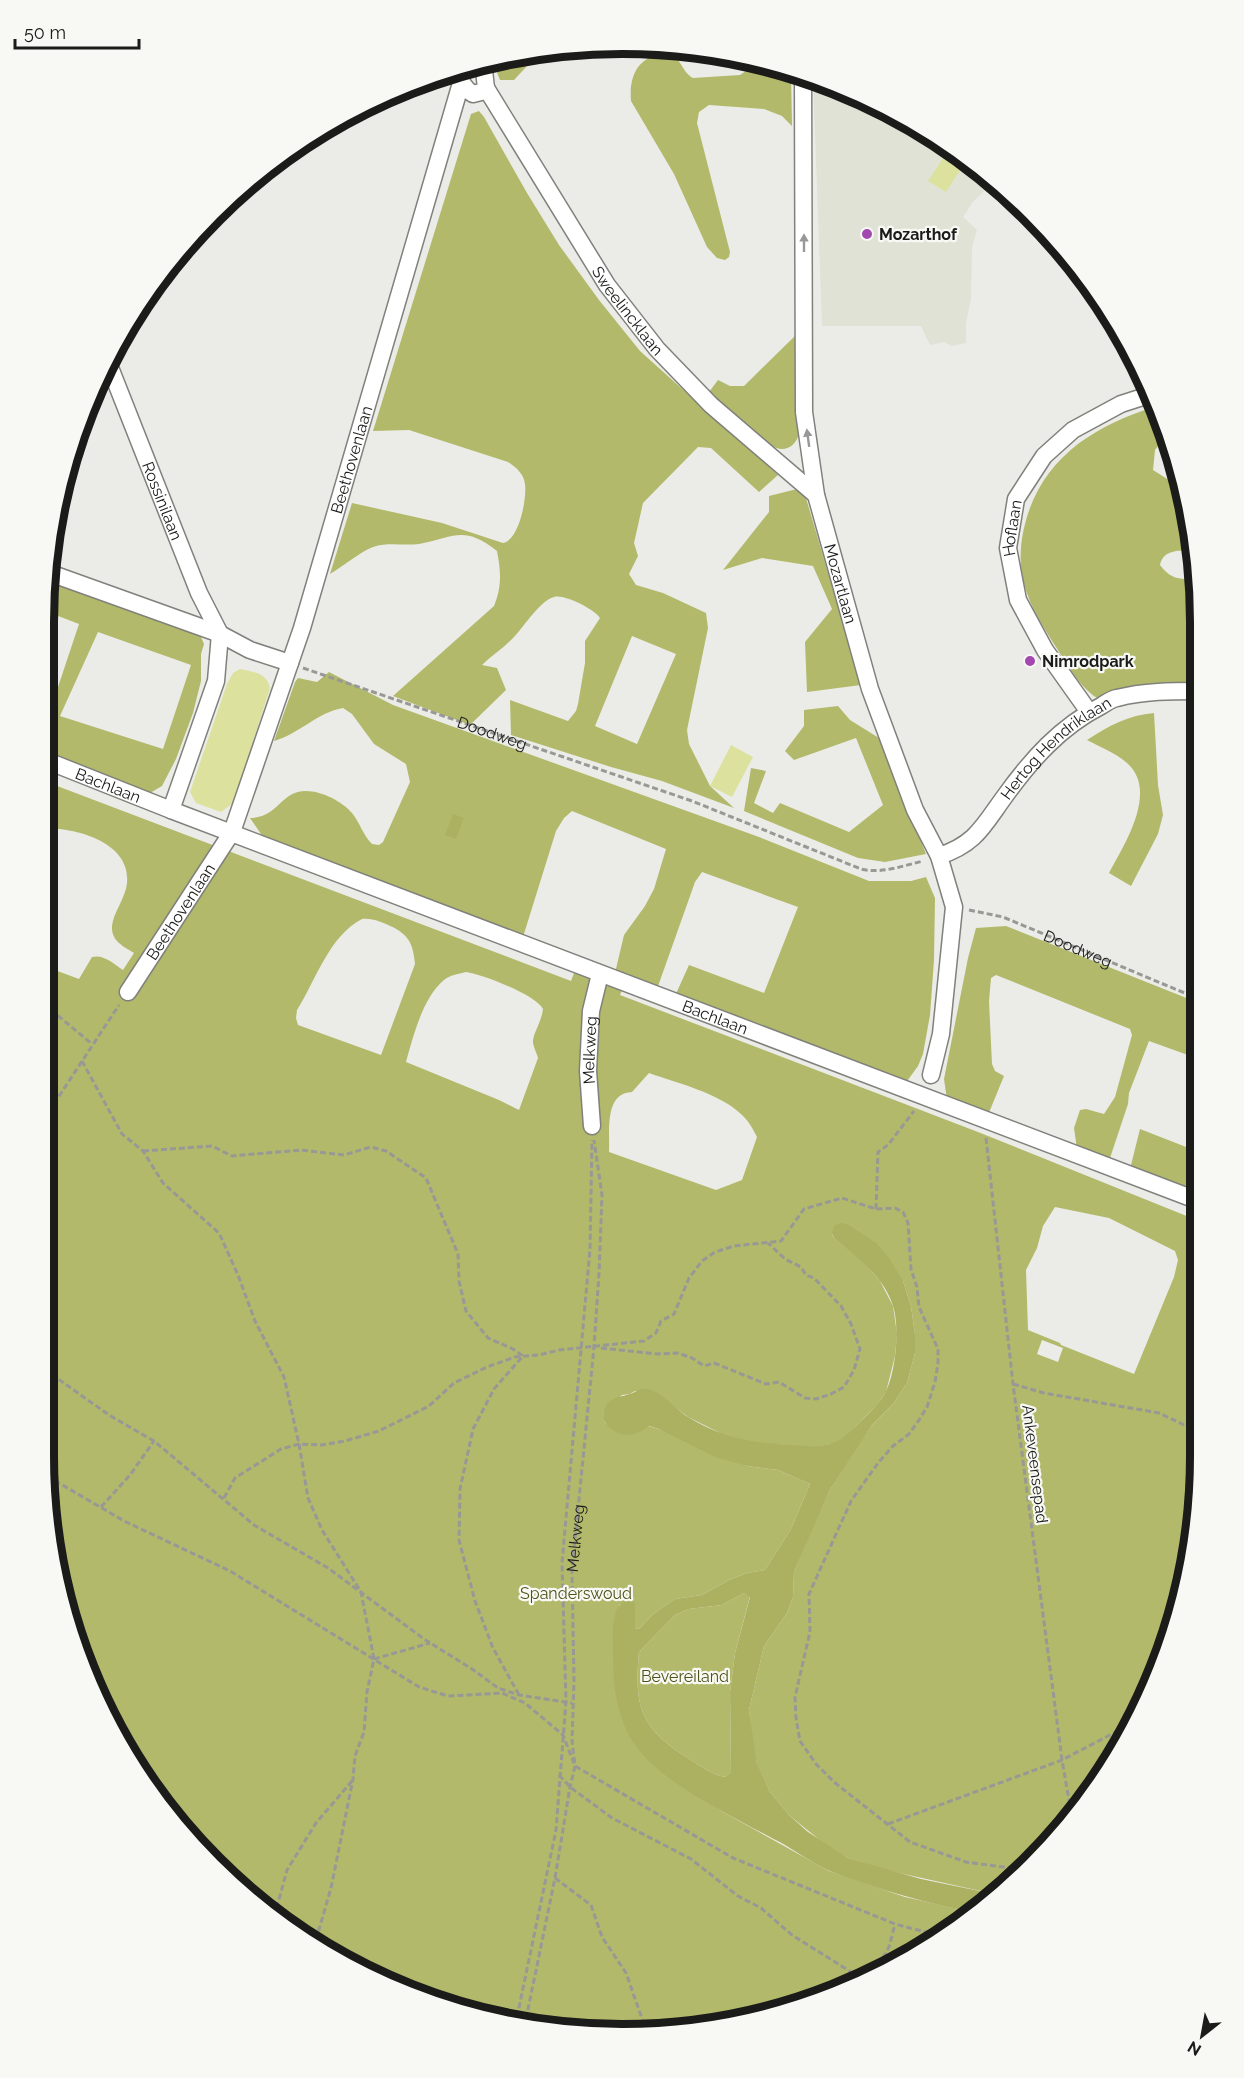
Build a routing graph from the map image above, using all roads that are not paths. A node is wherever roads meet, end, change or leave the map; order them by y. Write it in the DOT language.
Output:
graph roads {
  1 [pos="484,71"];
  2 [pos="460,77"];
  3 [pos="803,83"];
  4 [pos="486,88"];
  5 [pos="112,373"];
  6 [pos="1143,397"];
  7 [pos="816,495"];
  8 [pos="56,575"];
  9 [pos="220,634"];
  10 [pos="290,663"];
  11 [pos="1190,692"];
  12 [pos="1089,712"];
  13 [pos="54,764"];
  14 [pos="171,810"];
  15 [pos="232,832"];
  16 [pos="939,856"];
  17 [pos="600,974"];
  18 [pos="128,992"];
  19 [pos="931,1075"];
  20 [pos="592,1126"];
  21 [pos="1190,1198"];
  1 -- 4 [label="street, Sweelincklaan"];
  2 -- 4 [label="street"];
  2 -- 10 [label="street, Beethovenlaan"];
  7 -- 3 [label="street, Mozartlaan, one-way"];
  4 -- 7 [label="street, Sweelincklaan"];
  5 -- 9 [label="street, Rossinilaan"];
  6 -- 12 [label="street, Hoflaan"];
  7 -- 16 [label="street, Mozartlaan"];
  8 -- 9 [label="street"];
  9 -- 10 [label="street"];
  9 -- 14 [label="street"];
  10 -- 15 [label="street, Beethovenlaan"];
  11 -- 12 [label="street, Hertog Hendriklaan"];
  12 -- 16 [label="street, Hertog Hendriklaan"];
  13 -- 14 [label="street, Bachlaan"];
  14 -- 15 [label="street"];
  15 -- 17 [label="street, Bachlaan"];
  15 -- 18 [label="street, Beethovenlaan"];
  16 -- 19 [label="street, Mozartlaan"];
  17 -- 20 [label="street, Melkweg"];
  17 -- 21 [label="street, Bachlaan"];
}
